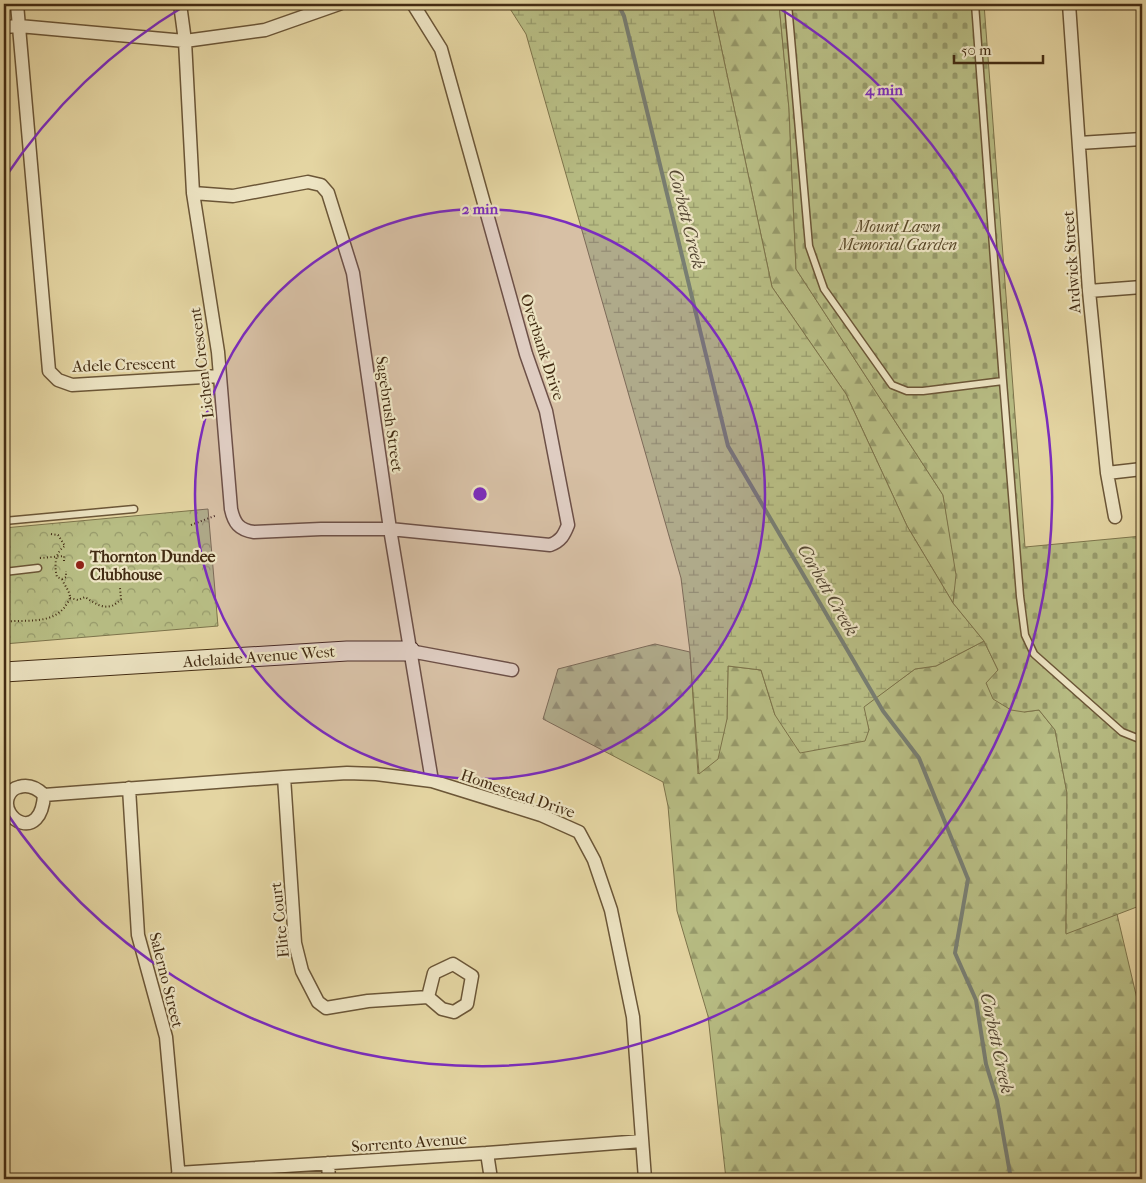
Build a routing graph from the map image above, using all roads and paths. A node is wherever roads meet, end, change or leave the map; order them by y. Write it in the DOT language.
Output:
graph roads {
  1 [pos="17,4"];
  2 [pos="180,4"];
  3 [pos="339,4"];
  4 [pos="413,4"];
  5 [pos="788,4"];
  6 [pos="976,4"];
  7 [pos="1069,4"];
  8 [pos="19,26"];
  9 [pos="4,27"];
  10 [pos="185,42"];
  11 [pos="1142,139"];
  12 [pos="1079,143"];
  13 [pos="193,193"];
  14 [pos="1142,287"];
  15 [pos="1089,291"];
  16 [pos="220,376"];
  17 [pos="1003,381"];
  18 [pos="1142,469"];
  19 [pos="1107,473"];
  20 [pos="134,509"];
  21 [pos="217,515"];
  22 [pos="1115,517"];
  23 [pos="4,522"];
  24 [pos="191,525"];
  25 [pos="390,529"];
  26 [pos="51,534"];
  27 [pos="57,556"];
  28 [pos="38,559"];
  29 [pos="64,560"];
  30 [pos="38,568"];
  31 [pos="66,570"];
  32 [pos="4,572"];
  33 [pos="62,579"];
  34 [pos="120,588"];
  35 [pos="70,598"];
  36 [pos="4,622"];
  37 [pos="410,651"];
  38 [pos="512,670"];
  39 [pos="4,672"];
  40 [pos="1142,740"];
  41 [pos="284,777"];
  42 [pos="432,781"];
  43 [pos="129,788"];
  44 [pos="44,795"];
  45 [pos="428,998"];
  46 [pos="642,1141"];
  47 [pos="488,1153"];
  48 [pos="328,1163"];
  49 [pos="178,1176"];
  50 [pos="329,1179"];
  51 [pos="490,1179"];
  52 [pos="646,1179"];
  1 -- 8 [label="street"];
  2 -- 10 [label="street, Lichen Crescent"];
  3 -- 10 [label="street"];
  4 -- 25 [label="street, Overbank Drive"];
  5 -- 17 [label="lane"];
  6 -- 17 [label="lane"];
  7 -- 12 [label="street, Ardwick Street"];
  8 -- 9 [label="street"];
  8 -- 10 [label="street"];
  8 -- 16 [label="street, Adele Crescent"];
  10 -- 13 [label="street, Lichen Crescent"];
  11 -- 12 [label="street"];
  12 -- 15 [label="street, Ardwick Street"];
  13 -- 16 [label="street, Lichen Crescent"];
  13 -- 25 [label="street, Sagebrush Street"];
  14 -- 15 [label="street"];
  15 -- 19 [label="street, Ardwick Street"];
  16 -- 25 [label="street, Lichen Crescent"];
  17 -- 40 [label="lane"];
  18 -- 19 [label="street"];
  19 -- 22 [label="street, Ardwick Street"];
  20 -- 23 [label="lane"];
  21 -- 24 [label="path"];
  25 -- 37 [label="street, Sagebrush Street"];
  26 -- 27 [label="path"];
  27 -- 28 [label="path"];
  27 -- 29 [label="path"];
  27 -- 33 [label="path"];
  30 -- 32 [label="lane"];
  31 -- 33 [label="path"];
  33 -- 35 [label="path"];
  34 -- 35 [label="path"];
  35 -- 36 [label="path"];
  37 -- 38 [label="street, Adelaide Avenue West"];
  37 -- 39 [label="street, Adelaide Avenue West"];
  37 -- 42 [label="street, Sagebrush Street"];
  41 -- 42 [label="street, Homestead Drive"];
  41 -- 43 [label="street, Homestead Drive"];
  41 -- 45 [label="street, Elite Court"];
  42 -- 46 [label="street, Homestead Drive"];
  43 -- 44 [label="street, Homestead Drive"];
  43 -- 49 [label="street, Salerno Street"];
  46 -- 47 [label="street, Sorrento Avenue"];
  46 -- 52 [label="street, Homestead Drive"];
  47 -- 48 [label="street, Sorrento Avenue"];
  47 -- 51 [label="street"];
  48 -- 49 [label="street, Sorrento Avenue"];
  48 -- 50 [label="street"];
}
